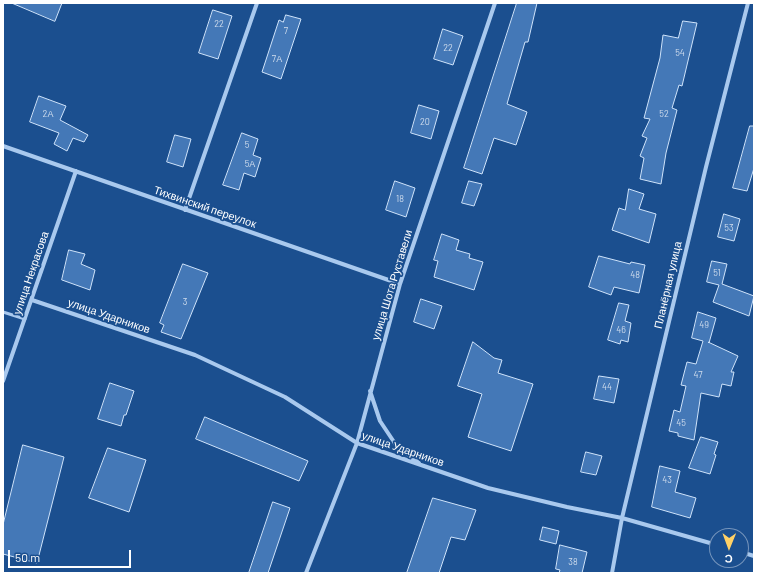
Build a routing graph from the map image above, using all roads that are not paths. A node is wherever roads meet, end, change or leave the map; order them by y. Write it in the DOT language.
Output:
graph roads {
  1 [pos="257,3"];
  2 [pos="495,3"];
  3 [pos="748,3"];
  4 [pos="3,146"];
  5 [pos="76,171"];
  6 [pos="186,210"];
  7 [pos="400,284"];
  8 [pos="32,300"];
  9 [pos="3,312"];
  10 [pos="25,320"];
  11 [pos="3,381"];
  12 [pos="370,391"];
  13 [pos="357,443"];
  14 [pos="421,465"];
  15 [pos="622,518"];
  16 [pos="709,543"];
  17 [pos="306,573"];
  18 [pos="612,573"];
  1 -- 6 [label="street"];
  2 -- 7 [label="street, улица Шота Руставели"];
  3 -- 15 [label="street, Планёрная улица"];
  4 -- 5 [label="street, Тихвинский переулок"];
  5 -- 6 [label="street, Тихвинский переулок"];
  5 -- 8 [label="street, улица Некрасова"];
  6 -- 7 [label="street, Тихвинский переулок"];
  7 -- 12 [label="street, улица Шота Руставели"];
  8 -- 10 [label="street, улица Некрасова"];
  8 -- 13 [label="street, улица Ударников"];
  9 -- 10 [label="lane"];
  10 -- 11 [label="street, улица Некрасова"];
  12 -- 13 [label="street, улица Шота Руставели"];
  12 -- 14 [label="street"];
  13 -- 14 [label="street, улица Ударников"];
  13 -- 17 [label="street, улица Шота Руставели"];
  14 -- 15 [label="street, улица Ударников"];
  15 -- 16 [label="street, улица Ударников"];
  15 -- 18 [label="street, Планёрная улица"];
}
